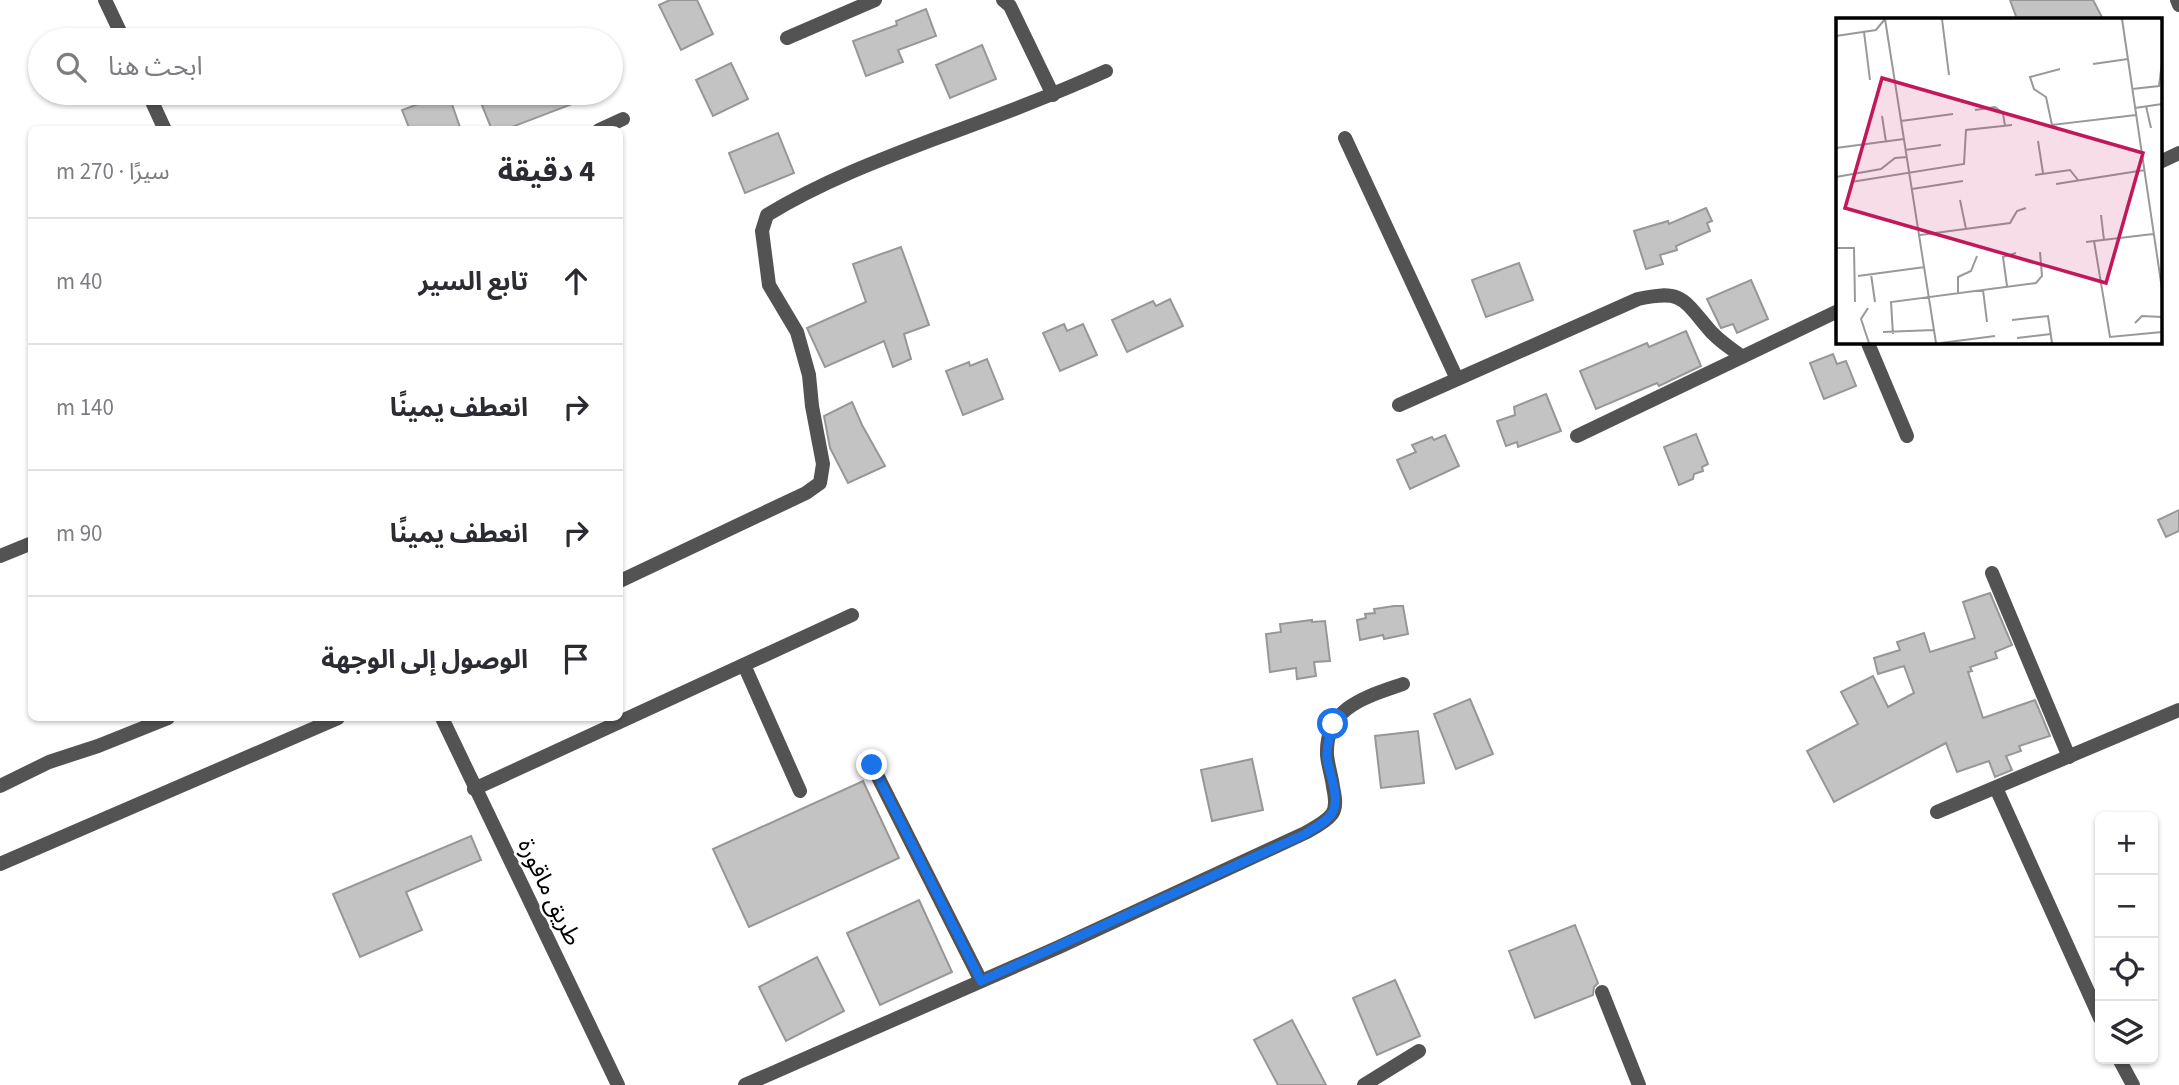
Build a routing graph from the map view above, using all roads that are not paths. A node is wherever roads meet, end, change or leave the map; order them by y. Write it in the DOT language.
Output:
graph roads {
  1 [pos="105,0"];
  2 [pos="875,0"];
  3 [pos="1003,0"];
  4 [pos="118,28"];
  5 [pos="787,38"];
  6 [pos="1106,71"];
  7 [pos="1053,95"];
  8 [pos="153,105"];
  9 [pos="623,119"];
  10 [pos="162,126"];
  11 [pos="608,126"];
  12 [pos="1345,138"];
  13 [pos="2179,153"];
  14 [pos="2162,161"];
  15 [pos="1836,312"];
  16 [pos="1868,343"];
  17 [pos="1741,356"];
  18 [pos="1457,379"];
  19 [pos="1399,405"];
  20 [pos="1577,436"];
  21 [pos="1907,436"];
  22 [pos="28,545"];
  23 [pos="0,556"];
  24 [pos="1992,573"];
  25 [pos="623,580"];
  26 [pos="852,615"];
  27 [pos="744,665"];
  28 [pos="1403,684"];
  29 [pos="2179,710"];
  30 [pos="160,721"];
  31 [pos="331,721"];
  32 [pos="443,721"];
  33 [pos="622,721"];
  34 [pos="623,721"];
  35 [pos="2069,757"];
  36 [pos="872,765"];
  37 [pos="0,786"];
  38 [pos="1996,788"];
  39 [pos="474,789"];
  40 [pos="800,791"];
  41 [pos="1937,812"];
  42 [pos="0,864"];
  43 [pos="981,981"];
  44 [pos="1602,992"];
  45 [pos="2095,1007"];
  46 [pos="1419,1051"];
  47 [pos="2122,1064"];
  48 [pos="618,1085"];
  49 [pos="745,1085"];
  50 [pos="1364,1085"];
  51 [pos="1639,1085"];
  52 [pos="2133,1085"];
  1 -- 4 [label="street"];
  2 -- 5 [label="street"];
  3 -- 7 [label="street"];
  6 -- 7 [label="street"];
  7 -- 25 [label="street"];
  8 -- 10 [label="street"];
  9 -- 11 [label="street"];
  12 -- 18 [label="street"];
  13 -- 14 [label="street"];
  15 -- 17 [label="street"];
  16 -- 21 [label="street"];
  17 -- 18 [label="street"];
  17 -- 20 [label="street"];
  18 -- 19 [label="street"];
  22 -- 23 [label="street"];
  24 -- 35 [label="street"];
  26 -- 27 [label="street"];
  27 -- 34 [label="street"];
  27 -- 40 [label="street"];
  28 -- 43 [label="street"];
  29 -- 35 [label="street"];
  30 -- 37 [label="street"];
  31 -- 42 [label="street"];
  32 -- 39 [label="street, طريق ماقورة"];
  33 -- 39 [label="street"];
  35 -- 38 [label="street"];
  36 -- 43 [label="street"];
  38 -- 41 [label="street"];
  38 -- 45 [label="street"];
  39 -- 48 [label="street, طريق ماقورة"];
  43 -- 49 [label="street"];
  44 -- 51 [label="street"];
  46 -- 50 [label="street"];
  47 -- 52 [label="street"];
}
